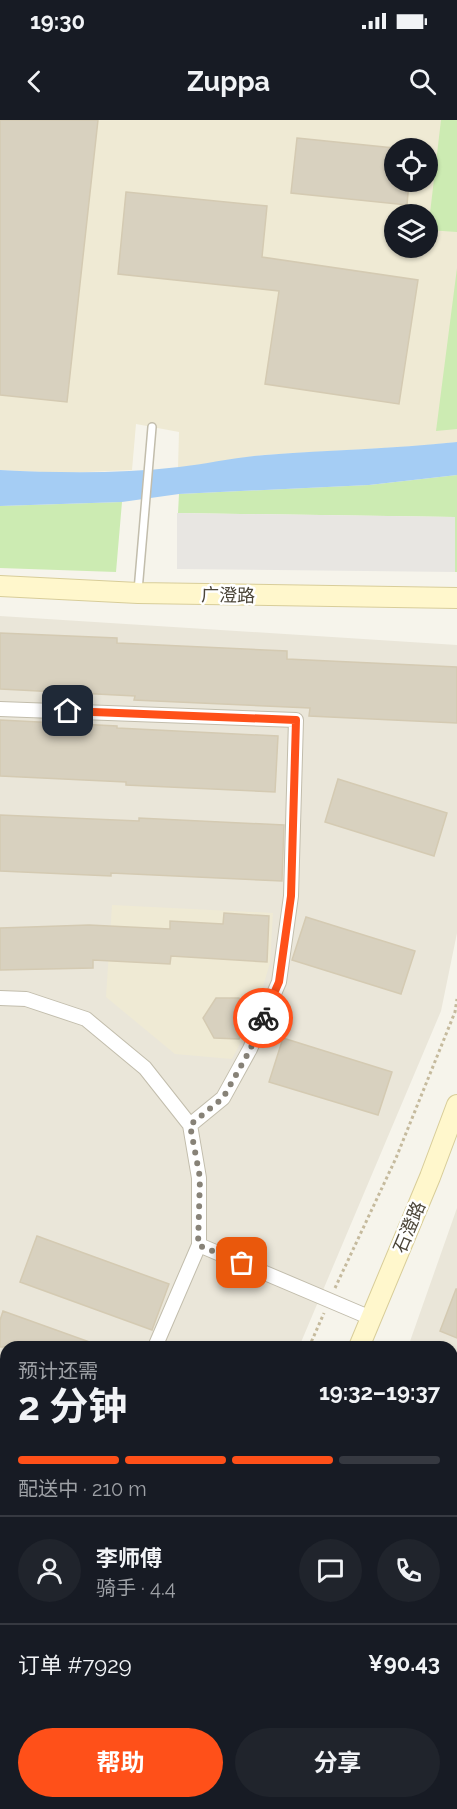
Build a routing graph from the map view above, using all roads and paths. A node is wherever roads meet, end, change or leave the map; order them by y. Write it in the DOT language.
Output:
graph roads {
  1 [pos="152,427"];
  2 [pos="0,586"];
  3 [pos="138,593"];
  4 [pos="457,598"];
  5 [pos="0,709"];
  6 [pos="0,998"];
  7 [pos="457,999"];
  8 [pos="457,1105"];
  9 [pos="190,1125"];
  10 [pos="198,1245"];
  11 [pos="329,1300"];
  12 [pos="371,1318"];
  13 [pos="158,1341"];
  14 [pos="312,1341"];
  15 [pos="361,1341"];
  1 -- 3 [label="lane"];
  2 -- 3 [label="street, 广澄路"];
  3 -- 4 [label="street, 广澄路"];
  5 -- 9 [label="street"];
  6 -- 9 [label="street"];
  7 -- 11 [label="path"];
  8 -- 12 [label="street, 石澄路"];
  9 -- 10 [label="street"];
  10 -- 11 [label="street"];
  10 -- 13 [label="street"];
  11 -- 12 [label="street"];
  11 -- 14 [label="path"];
  12 -- 15 [label="street, 石澄路"];
}
